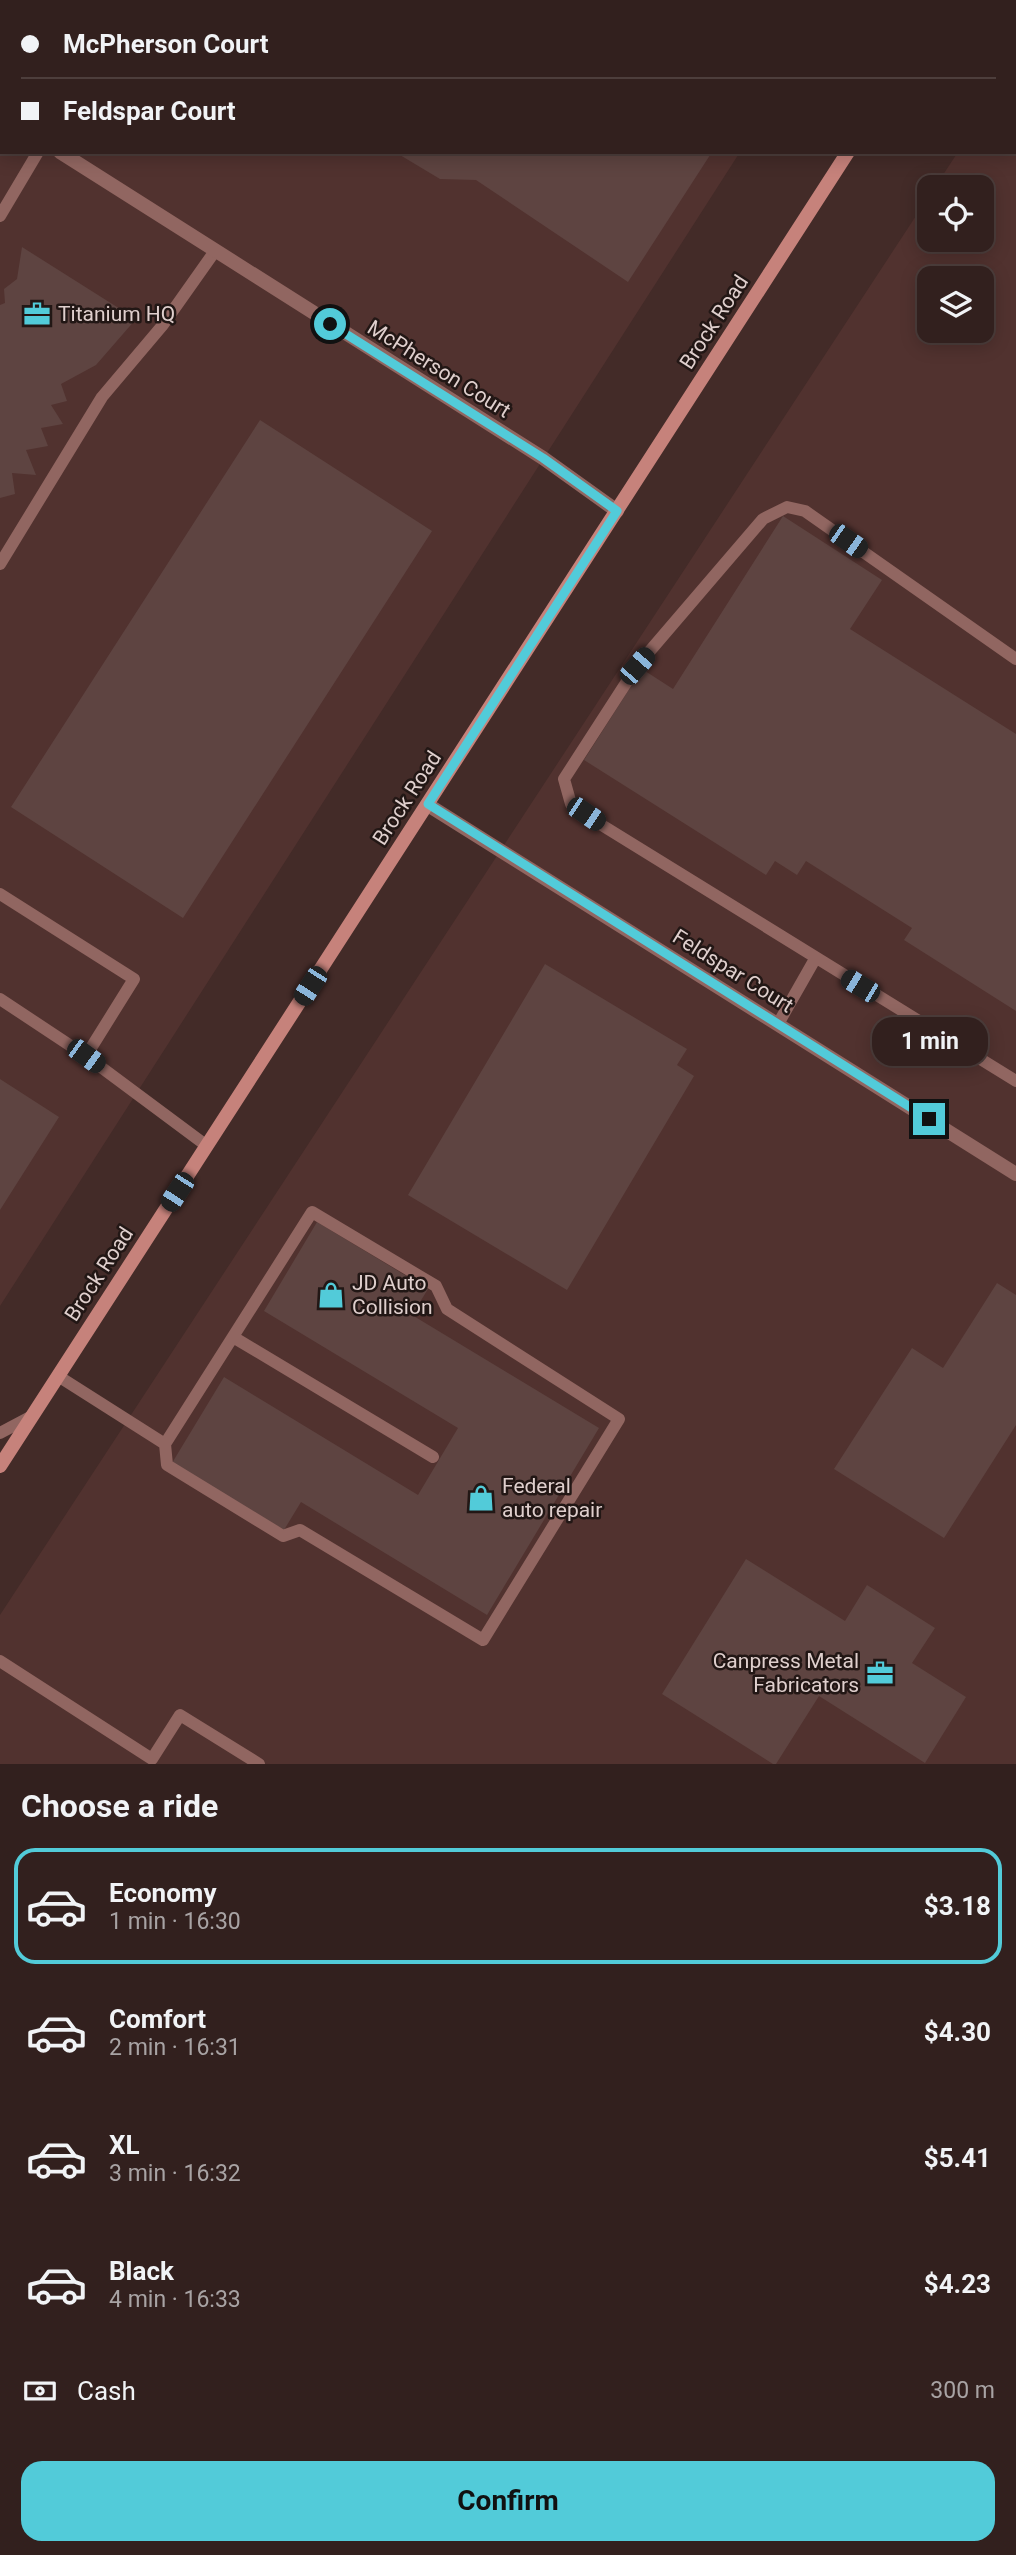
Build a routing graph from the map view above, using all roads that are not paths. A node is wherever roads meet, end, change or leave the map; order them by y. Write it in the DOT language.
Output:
graph roads {
  1 [pos="37,154"];
  2 [pos="63,154"];
  3 [pos="847,154"];
  4 [pos="0,216"];
  5 [pos="215,251"];
  6 [pos="617,511"];
  7 [pos="0,564"];
  8 [pos="1016,659"];
  9 [pos="428,804"];
  10 [pos="0,894"];
  11 [pos="815,959"];
  12 [pos="0,999"];
  13 [pos="778,1024"];
  14 [pos="86,1056"];
  15 [pos="1016,1081"];
  16 [pos="207,1146"];
  17 [pos="1016,1174"];
  18 [pos="233,1337"];
  19 [pos="58,1376"];
  20 [pos="32,1416"];
  21 [pos="0,1433"];
  22 [pos="165,1444"];
  23 [pos="433,1457"];
  24 [pos="0,1466"];
  25 [pos="0,1661"];
  26 [pos="259,1764"];
  1 -- 4 [label="lane"];
  2 -- 5 [label="street, McPherson Court"];
  3 -- 6 [label="main road, Brock Road"];
  5 -- 6 [label="street, McPherson Court"];
  5 -- 7 [label="lane"];
  6 -- 9 [label="main road, Brock Road"];
  8 -- 11 [label="lane"];
  9 -- 13 [label="street, Feldspar Court"];
  9 -- 16 [label="main road, Brock Road"];
  10 -- 14 [label="lane"];
  11 -- 13 [label="lane"];
  11 -- 15 [label="lane"];
  12 -- 14 [label="lane"];
  13 -- 17 [label="street, Feldspar Court"];
  14 -- 16 [label="lane"];
  16 -- 19 [label="main road, Brock Road"];
  18 -- 22 [label="lane"];
  18 -- 22 [label="lane"];
  18 -- 23 [label="lane"];
  19 -- 20 [label="main road, Brock Road"];
  19 -- 22 [label="lane"];
  20 -- 21 [label="lane"];
  20 -- 24 [label="main road, Brock Road"];
  25 -- 26 [label="lane"];
}
